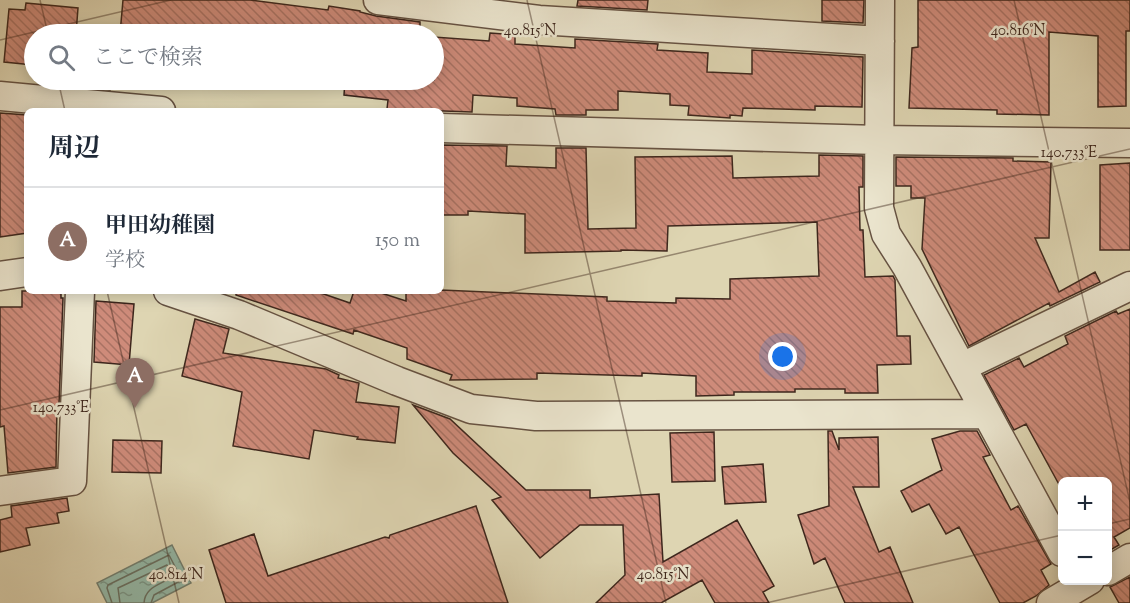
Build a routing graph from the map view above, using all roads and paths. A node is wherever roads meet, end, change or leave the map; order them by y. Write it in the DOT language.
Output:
graph roads {
  1 [pos="378,0"];
  2 [pos="880,0"];
  3 [pos="880,41"];
  4 [pos="0,96"];
  5 [pos="129,108"];
  6 [pos="444,128"];
  7 [pos="878,140"];
  8 [pos="1130,143"];
  9 [pos="24,272"];
  10 [pos="0,276"];
  11 [pos="1130,286"];
  12 [pos="80,294"];
  13 [pos="177,294"];
  14 [pos="962,367"];
  15 [pos="987,414"];
  16 [pos="0,491"];
  17 [pos="1058,545"];
  18 [pos="1130,558"];
  19 [pos="1112,568"];
  20 [pos="1085,587"];
  21 [pos="1051,603"];
  1 -- 3 [label="street"];
  2 -- 3 [label="street"];
  3 -- 7 [label="street"];
  4 -- 5 [label="street"];
  6 -- 7 [label="street"];
  7 -- 8 [label="street"];
  7 -- 14 [label="street"];
  9 -- 10 [label="street"];
  11 -- 14 [label="street"];
  12 -- 16 [label="street"];
  13 -- 15 [label="street"];
  14 -- 15 [label="street"];
  15 -- 17 [label="street"];
  18 -- 19 [label="street"];
  20 -- 21 [label="street"];
}
